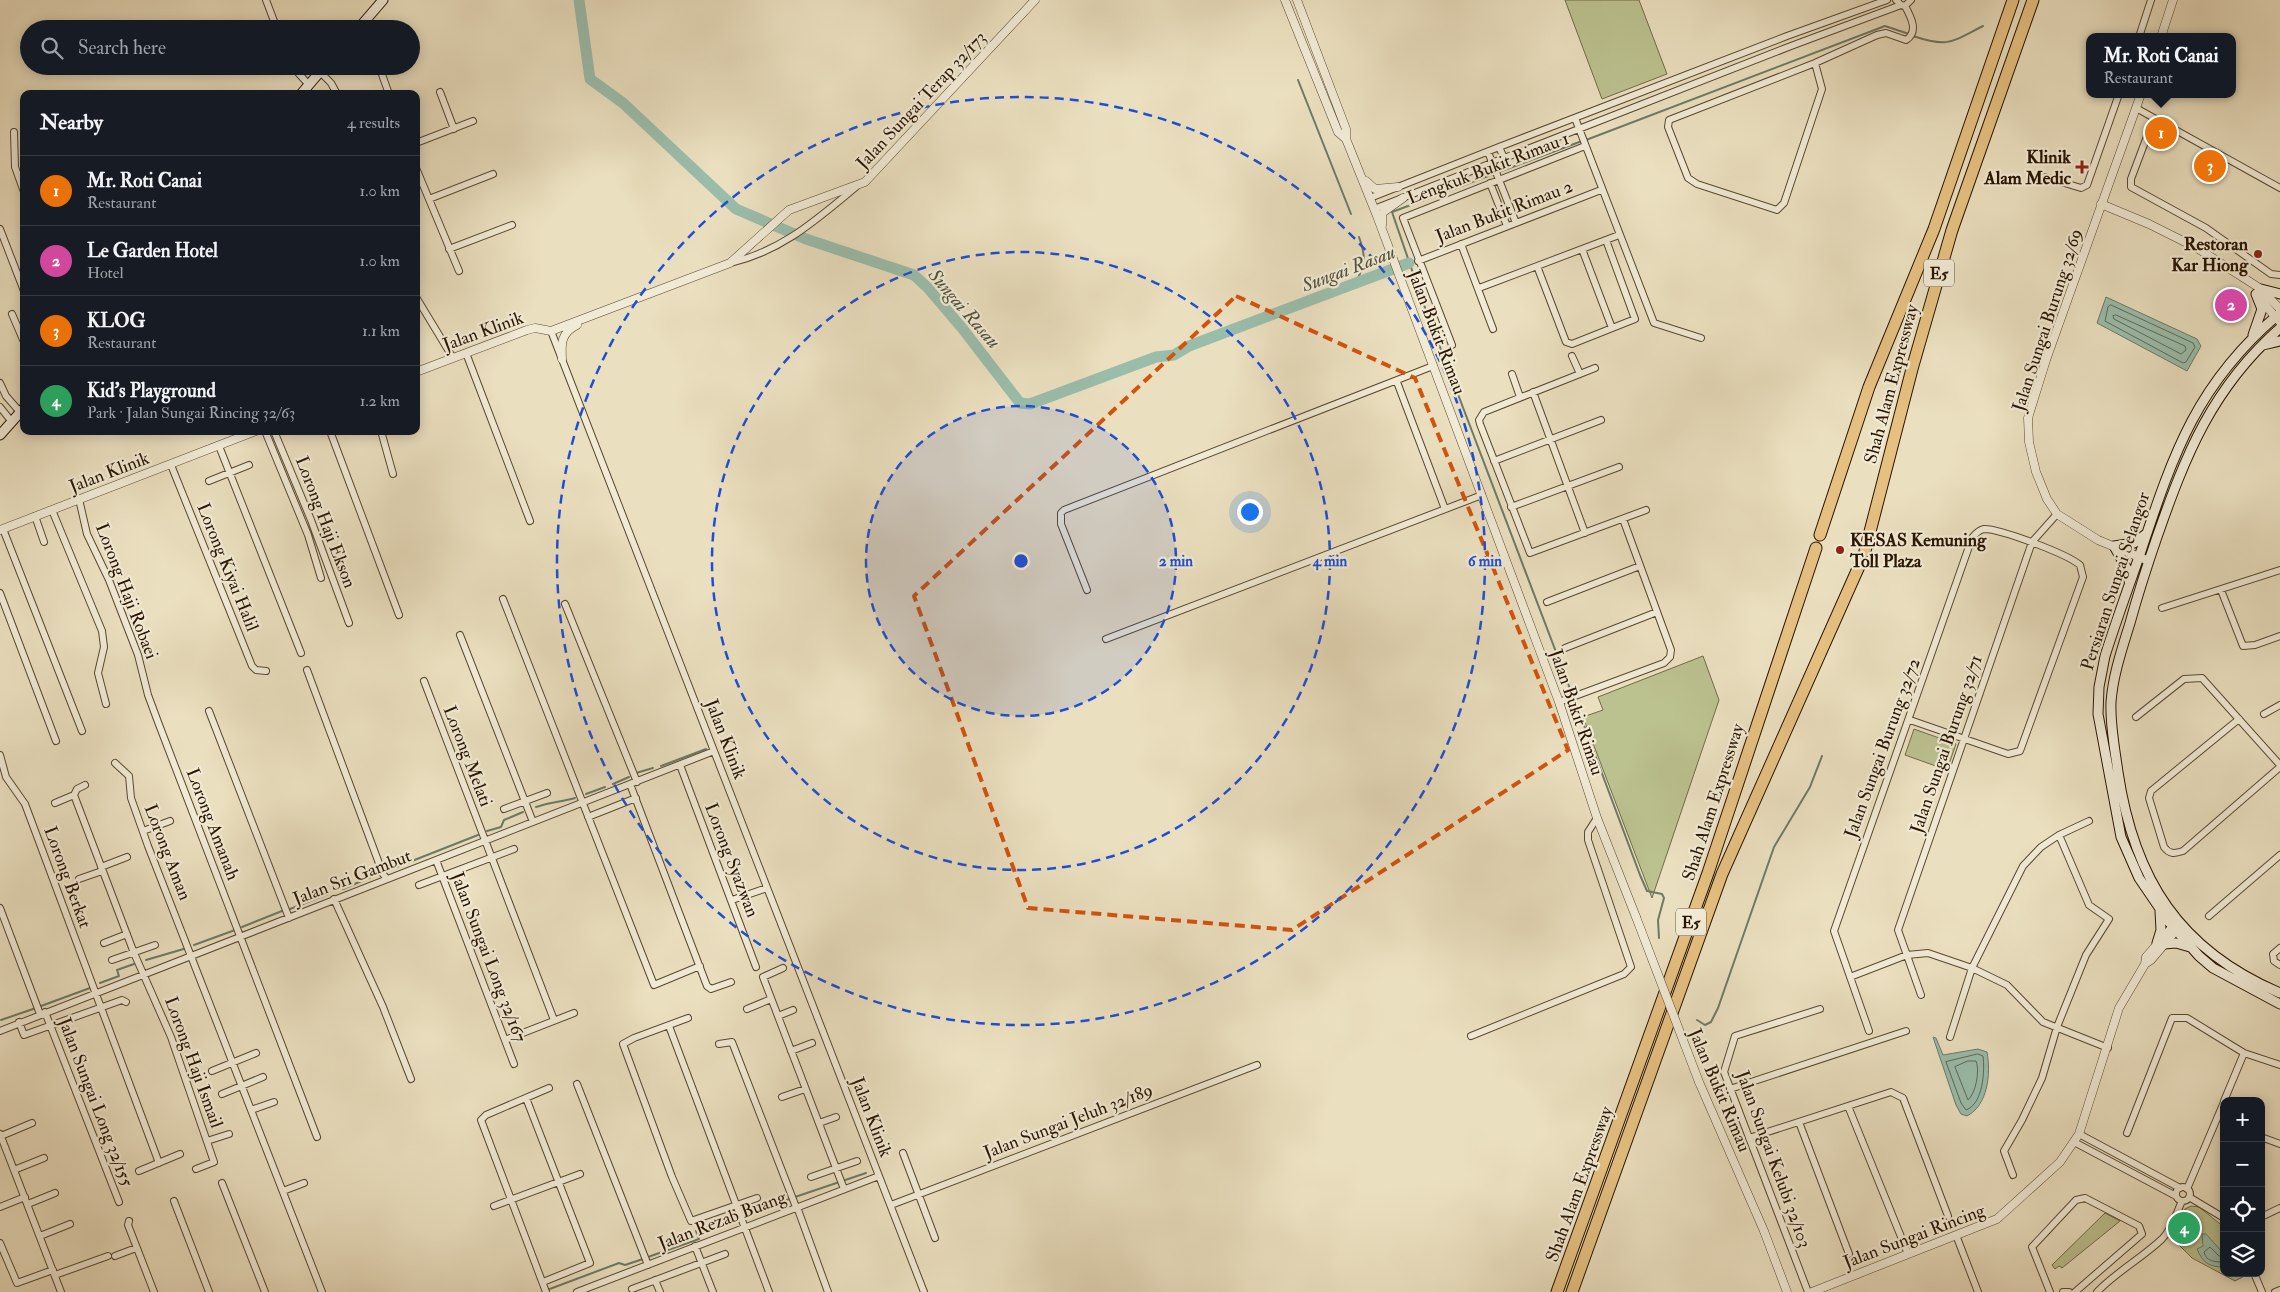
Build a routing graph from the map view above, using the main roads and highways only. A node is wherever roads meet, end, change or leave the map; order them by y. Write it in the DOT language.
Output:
graph roads {
  1 [pos="383,0"];
  2 [pos="2013,0"];
  3 [pos="2033,0"];
  4 [pos="366,20"];
  5 [pos="317,75"];
  6 [pos="304,90"];
  7 [pos="2280,294"];
  8 [pos="2279,315"];
  9 [pos="2280,328"];
  10 [pos="2252,338"];
  11 [pos="2280,341"];
  12 [pos="2260,346"];
  13 [pos="20,412"];
  14 [pos="0,435"];
  15 [pos="2146,534"];
  16 [pos="1820,535"];
  17 [pos="1816,548"];
  18 [pos="1865,551"];
  19 [pos="1860,564"];
  20 [pos="2129,584"];
  21 [pos="2160,910"];
  22 [pos="2177,925"];
  23 [pos="2190,947"];
  24 [pos="2265,992"];
  25 [pos="2280,993"];
  26 [pos="2280,1004"];
  27 [pos="1557,1292"];
  28 [pos="1572,1292"];
  1 -- 4 [label="main road"];
  2 -- 16 [label="highway, Shah Alam Expressway / E5"];
  3 -- 18 [label="highway, Shah Alam Expressway / E5"];
  5 -- 6 [label="main road"];
  7 -- 10 [label="main road"];
  8 -- 10 [label="main road, Persiaran Sungai Selangor"];
  9 -- 12 [label="main road, Persiaran Sungai Selangor"];
  10 -- 15 [label="main road, Persiaran Sungai Selangor"];
  11 -- 12 [label="main road"];
  12 -- 22 [label="main road, Persiaran Sungai Selangor"];
  13 -- 14 [label="main road"];
  15 -- 20 [label="main road, Persiaran Sungai Selangor"];
  15 -- 20 [label="main road"];
  17 -- 27 [label="highway, Shah Alam Expressway / E5"];
  19 -- 28 [label="highway, Shah Alam Expressway / E5"];
  20 -- 21 [label="main road, Persiaran Sungai Selangor"];
  21 -- 22 [label="main road, Persiaran Sungai Selangor"];
  21 -- 23 [label="main road"];
  22 -- 23 [label="main road, Persiaran Sungai Selangor"];
  22 -- 24 [label="main road, Persiaran Sungai Selangor"];
  23 -- 24 [label="main road, Persiaran Sungai Selangor"];
  24 -- 25 [label="main road, Persiaran Sungai Selangor"];
  24 -- 26 [label="main road, Persiaran Sungai Selangor"];
}
